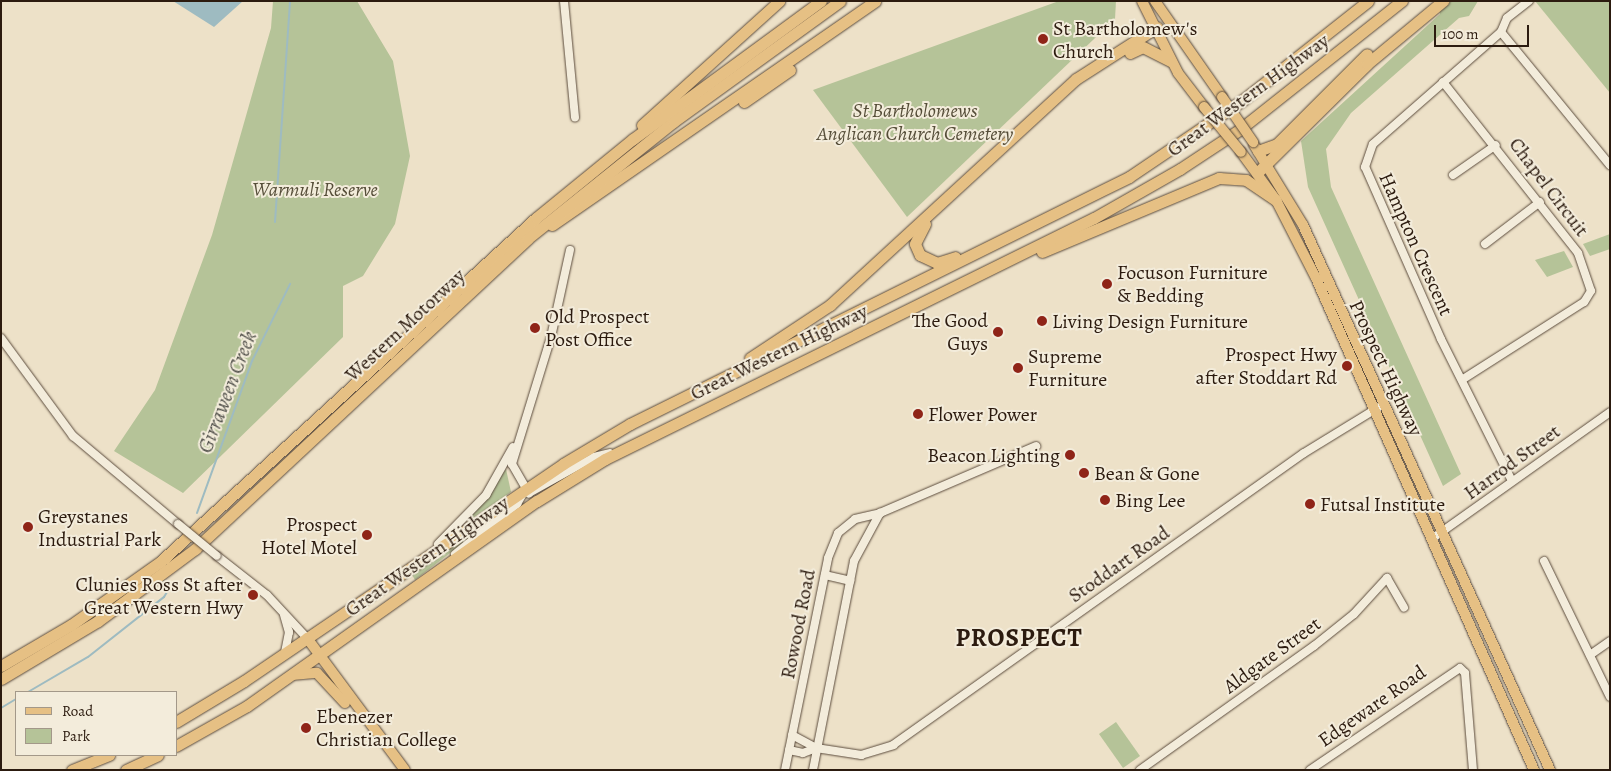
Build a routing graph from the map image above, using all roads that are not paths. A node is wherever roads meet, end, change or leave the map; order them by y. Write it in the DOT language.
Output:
graph roads {
  1 [pos="564,1"];
  2 [pos="779,1"];
  3 [pos="821,1"];
  4 [pos="840,1"];
  5 [pos="875,1"];
  6 [pos="1142,1"];
  7 [pos="1155,1"];
  8 [pos="1368,1"];
  9 [pos="1402,1"];
  10 [pos="1432,1"];
  11 [pos="1443,1"];
  12 [pos="1528,1"];
  13 [pos="1157,27"];
  14 [pos="1502,32"];
  15 [pos="1171,61"];
  16 [pos="1443,82"];
  17 [pos="575,117"];
  18 [pos="633,138"];
  19 [pos="1496,145"];
  20 [pos="1255,147"];
  21 [pos="1610,165"];
  22 [pos="1262,169"];
  23 [pos="1453,175"];
  24 [pos="1276,200"];
  25 [pos="1540,202"];
  26 [pos="1018,232"];
  27 [pos="527,239"];
  28 [pos="1484,244"];
  29 [pos="570,250"];
  30 [pos="965,282"];
  31 [pos="911,286"];
  32 [pos="926,301"];
  33 [pos="1,338"];
  34 [pos="1463,379"];
  35 [pos="689,395"];
  36 [pos="1378,407"];
  37 [pos="1610,412"];
  38 [pos="516,442"];
  39 [pos="1036,446"];
  40 [pos="621,451"];
  41 [pos="1512,482"];
  42 [pos="524,490"];
  43 [pos="880,513"];
  44 [pos="1442,532"];
  45 [pos="1433,538"];
  46 [pos="432,551"];
  47 [pos="1544,561"];
  48 [pos="434,574"];
  49 [pos="825,575"];
  50 [pos="850,581"];
  51 [pos="1404,608"];
  52 [pos="283,611"];
  53 [pos="307,638"];
  54 [pos="1610,641"];
  55 [pos="285,654"];
  56 [pos="1590,655"];
  57 [pos="319,656"];
  58 [pos="1,666"];
  59 [pos="292,675"];
  60 [pos="1,679"];
  61 [pos="1610,697"];
  62 [pos="361,714"];
  63 [pos="178,721"];
  64 [pos="792,735"];
  65 [pos="178,745"];
  66 [pos="816,748"];
  67 [pos="789,750"];
  68 [pos="107,756"];
  69 [pos="156,756"];
  70 [pos="401,768"];
  71 [pos="72,770"];
  72 [pos="126,770"];
  73 [pos="785,770"];
  74 [pos="813,770"];
  75 [pos="1140,770"];
  76 [pos="1310,770"];
  77 [pos="1473,770"];
  78 [pos="1534,770"];
  79 [pos="1550,770"];
  1 -- 17 [label="street"];
  2 -- 18 [label="highway"];
  3 -- 18 [label="highway, Western Motorway"];
  4 -- 27 [label="highway, Western Motorway"];
  5 -- 27 [label="highway"];
  6 -- 13 [label="main road, Prospect Highway"];
  7 -- 20 [label="main road, Prospect Highway, bridge"];
  8 -- 26 [label="highway, Great Western Highway"];
  9 -- 30 [label="highway, Great Western Highway"];
  10 -- 20 [label="highway"];
  11 -- 22 [label="highway"];
  12 -- 14 [label="street, Hampton Crescent"];
  13 -- 15 [label="main road, Prospect Highway"];
  13 -- 35 [label="highway"];
  14 -- 16 [label="street, Hampton Crescent"];
  14 -- 21 [label="street"];
  15 -- 22 [label="main road, Prospect Highway, bridge"];
  15 -- 26 [label="highway"];
  16 -- 19 [label="street, Chapel Circuit"];
  16 -- 34 [label="street, Hampton Crescent"];
  18 -- 58 [label="highway, Western Motorway"];
  19 -- 23 [label="street"];
  19 -- 25 [label="street, Chapel Circuit"];
  20 -- 22 [label="main road, Prospect Highway"];
  22 -- 24 [label="main road, Prospect Highway"];
  22 -- 36 [label="main road, Prospect Highway"];
  24 -- 30 [label="highway"];
  24 -- 36 [label="main road, Prospect Highway"];
  25 -- 28 [label="street"];
  25 -- 34 [label="street, Chapel Circuit"];
  26 -- 31 [label="highway, Great Western Highway"];
  27 -- 60 [label="highway, Western Motorway"];
  29 -- 38 [label="street"];
  30 -- 32 [label="highway, Great Western Highway"];
  31 -- 32 [label="highway"];
  31 -- 35 [label="highway, Great Western Highway"];
  32 -- 40 [label="highway, Great Western Highway"];
  33 -- 52 [label="street, bridge"];
  34 -- 41 [label="street, Hampton Crescent"];
  35 -- 42 [label="highway, Great Western Highway"];
  36 -- 44 [label="main road, Prospect Highway"];
  36 -- 45 [label="main road, Prospect Highway"];
  36 -- 66 [label="street, Stoddart Road"];
  37 -- 41 [label="street, Harrod Street"];
  38 -- 42 [label="street"];
  38 -- 46 [label="street"];
  39 -- 43 [label="street, Rowood Road"];
  40 -- 42 [label="street"];
  40 -- 48 [label="highway, Great Western Highway"];
  41 -- 44 [label="street, Harrod Street"];
  42 -- 46 [label="highway, Great Western Highway"];
  42 -- 48 [label="street"];
  43 -- 49 [label="street, Rowood Road"];
  43 -- 50 [label="street"];
  44 -- 45 [label="street, Harrod Street"];
  44 -- 79 [label="main road, Prospect Highway"];
  45 -- 78 [label="main road, Prospect Highway"];
  46 -- 53 [label="highway, Great Western Highway"];
  47 -- 56 [label="street"];
  48 -- 57 [label="highway, Great Western Highway"];
  49 -- 50 [label="street"];
  49 -- 64 [label="street, Rowood Road"];
  50 -- 66 [label="street"];
  51 -- 75 [label="street, Aldgate Street"];
  52 -- 53 [label="street"];
  52 -- 55 [label="street"];
  53 -- 55 [label="highway, Great Western Highway"];
  53 -- 57 [label="main road"];
  54 -- 56 [label="street"];
  55 -- 63 [label="highway, Great Western Highway"];
  56 -- 61 [label="street"];
  57 -- 59 [label="highway, Great Western Highway"];
  57 -- 62 [label="main road"];
  59 -- 62 [label="main road"];
  59 -- 65 [label="highway, Great Western Highway"];
  62 -- 70 [label="main road"];
  64 -- 66 [label="street, Stoddart Road"];
  64 -- 67 [label="street, Rowood Road"];
  66 -- 67 [label="street, Stoddart Road"];
  66 -- 74 [label="street"];
  67 -- 73 [label="street, Rowood Road"];
  68 -- 71 [label="highway"];
  69 -- 72 [label="highway"];
  76 -- 77 [label="street, Edgeware Road"];
}
